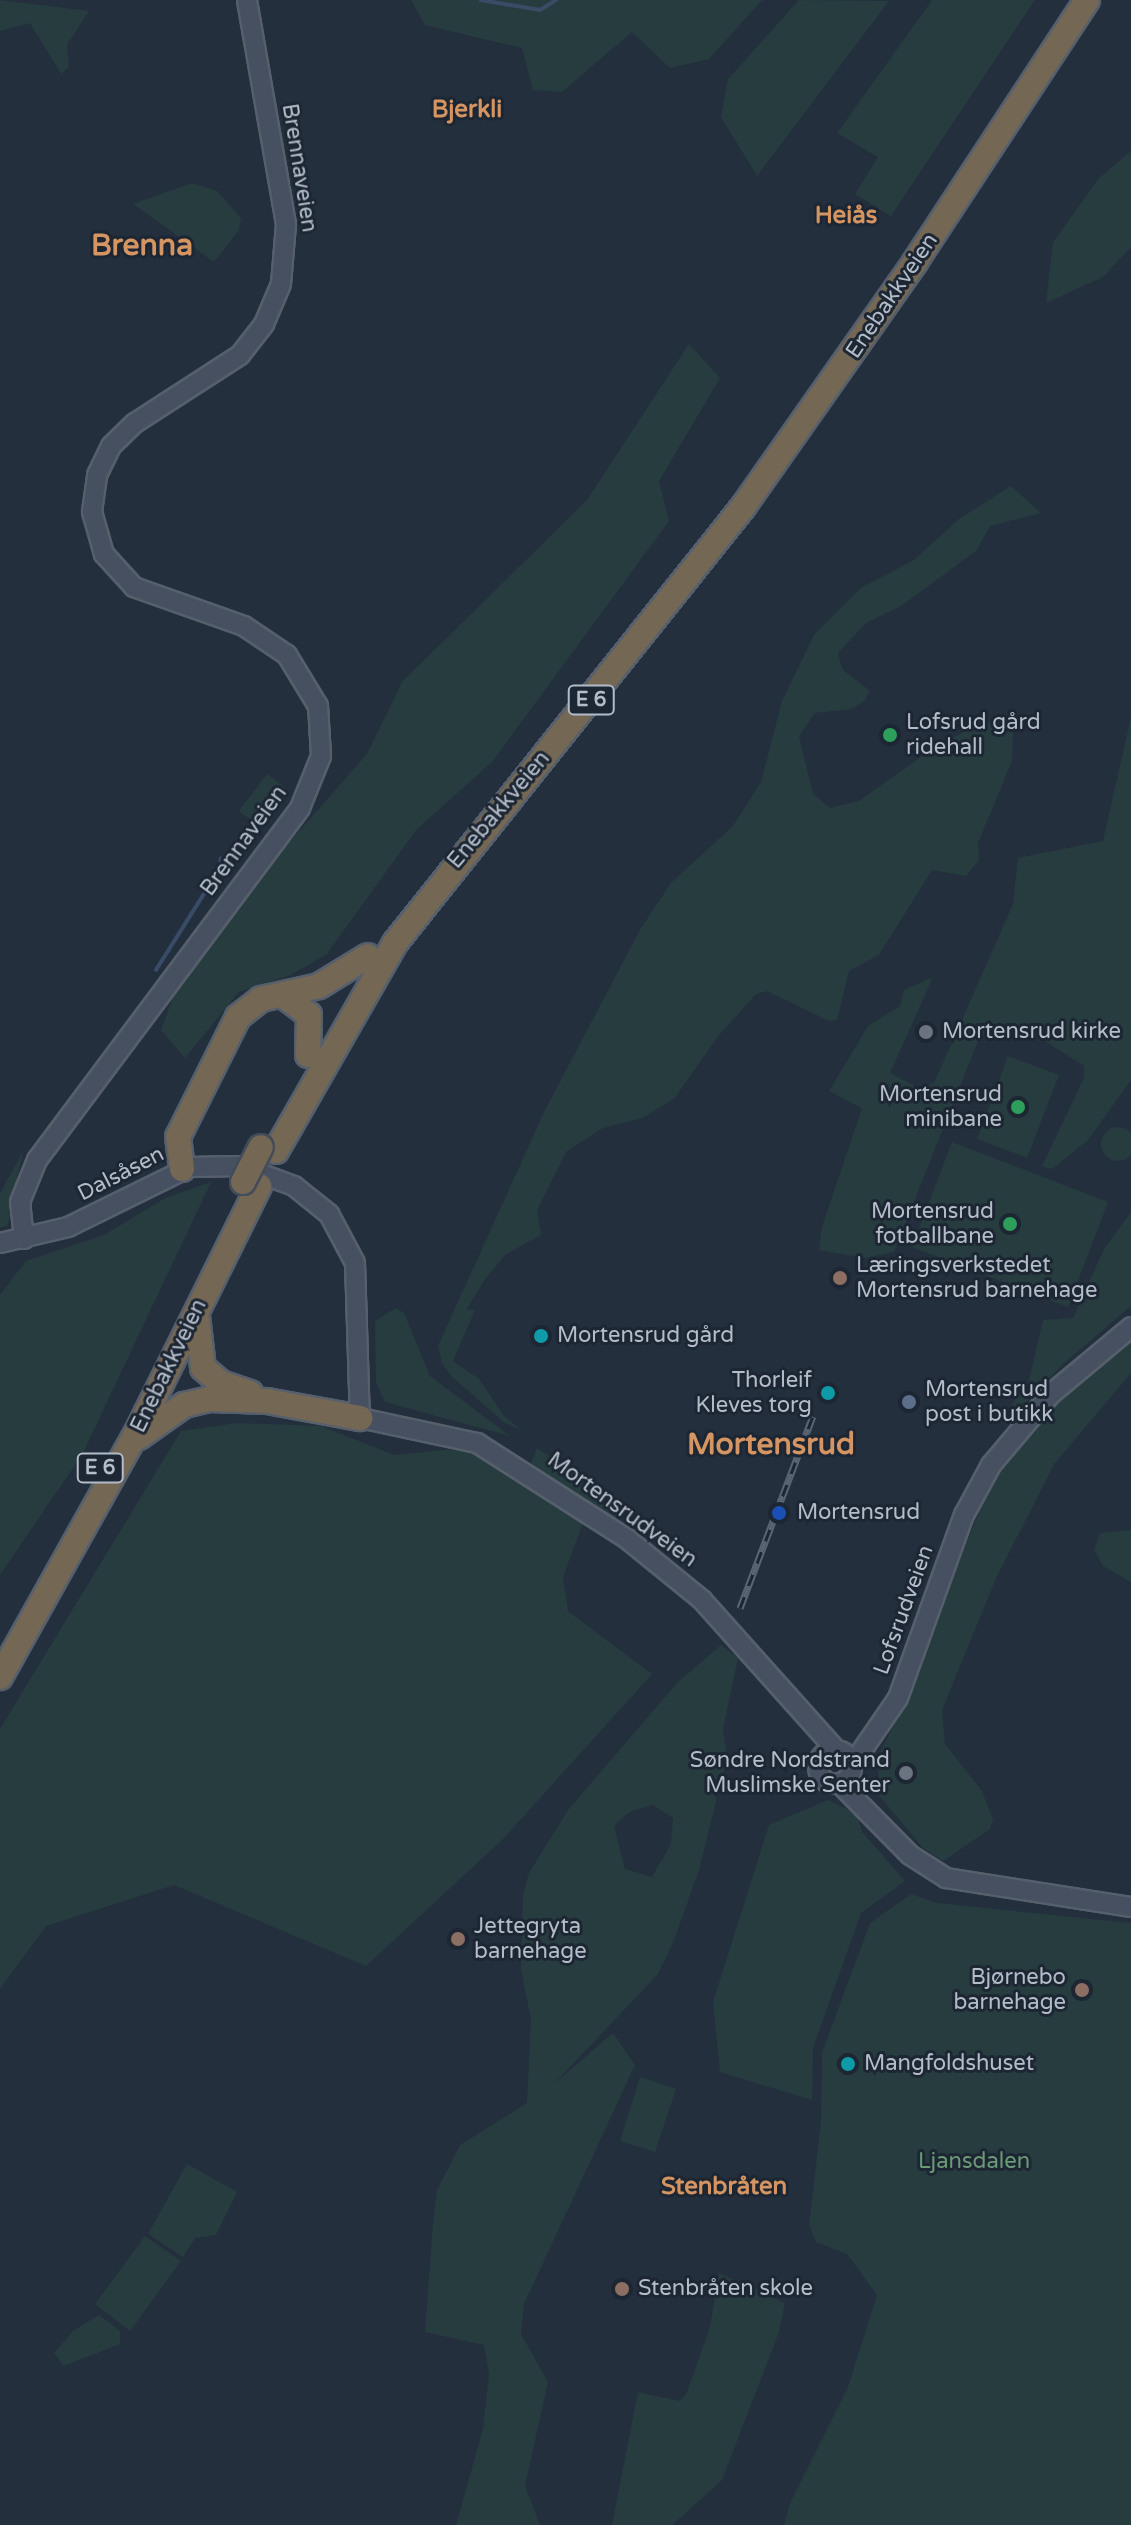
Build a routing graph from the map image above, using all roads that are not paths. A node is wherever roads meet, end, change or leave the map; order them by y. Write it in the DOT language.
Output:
graph roads {
  1 [pos="247,0"];
  2 [pos="1067,0"];
  3 [pos="1087,0"];
  4 [pos="836,364"];
  5 [pos="816,392"];
  6 [pos="368,956"];
  7 [pos="284,996"];
  8 [pos="308,1055"];
  9 [pos="268,1149"];
  10 [pos="190,1168"];
  11 [pos="251,1184"];
  12 [pos="24,1239"];
  13 [pos="0,1243"];
  14 [pos="197,1310"];
  15 [pos="1131,1327"];
  16 [pos="267,1401"];
  17 [pos="360,1418"];
  18 [pos="130,1446"];
  19 [pos="0,1647"];
  20 [pos="0,1677"];
  21 [pos="840,1763"];
  22 [pos="1131,1907"];
  1 -- 12 [label="street, Brennaveien"];
  2 -- 4 [label="highway, Enebakkveien / E 6"];
  3 -- 4 [label="highway, Enebakkveien / E 6"];
  4 -- 5 [label="highway, Enebakkveien / E 6"];
  5 -- 6 [label="highway, Enebakkveien / E 6"];
  5 -- 9 [label="highway, Enebakkveien / E 6"];
  6 -- 7 [label="highway"];
  6 -- 8 [label="highway, Enebakkveien / E 6"];
  7 -- 8 [label="highway"];
  7 -- 10 [label="highway"];
  8 -- 9 [label="highway, Enebakkveien / E 6"];
  9 -- 11 [label="highway, Enebakkveien / E 6, bridge"];
  10 -- 12 [label="street, Dalsåsen"];
  10 -- 17 [label="street, Dalsåsen"];
  11 -- 14 [label="highway, Enebakkveien / E 6"];
  11 -- 19 [label="highway, Enebakkveien / E 6"];
  12 -- 13 [label="street, Dalsåsen"];
  14 -- 16 [label="highway, E 6"];
  14 -- 18 [label="highway, Enebakkveien / E 6"];
  15 -- 21 [label="street, Lofsrudveien"];
  16 -- 17 [label="highway, E 6"];
  16 -- 18 [label="highway, E 6"];
  17 -- 21 [label="street, Mortensrudveien"];
  18 -- 20 [label="highway, Enebakkveien / E 6"];
  21 -- 22 [label="street, Mortensrudveien"];
}
